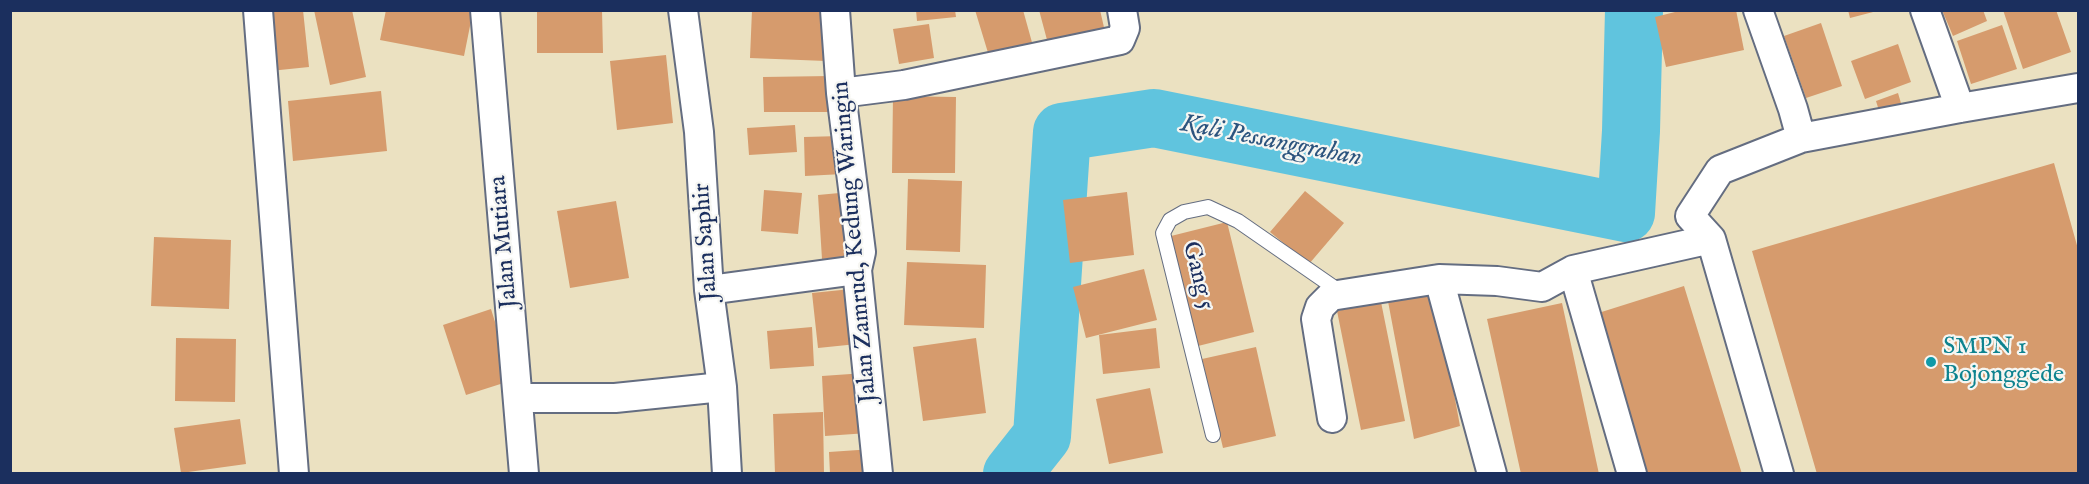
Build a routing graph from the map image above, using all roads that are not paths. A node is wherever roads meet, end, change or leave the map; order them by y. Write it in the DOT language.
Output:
graph roads {
  1 [pos="258,10"];
  2 [pos="485,10"];
  3 [pos="683,10"];
  4 [pos="835,10"];
  5 [pos="1122,10"];
  6 [pos="1758,10"];
  7 [pos="1925,10"];
  8 [pos="2079,88"];
  9 [pos="842,93"];
  10 [pos="1960,108"];
  11 [pos="1801,138"];
  12 [pos="1711,239"];
  13 [pos="857,270"];
  14 [pos="1573,270"];
  15 [pos="1439,279"];
  16 [pos="709,290"];
  17 [pos="1343,294"];
  18 [pos="722,387"];
  19 [pos="518,398"];
  20 [pos="1332,418"];
  21 [pos="1213,435"];
  22 [pos="294,474"];
  23 [pos="524,474"];
  24 [pos="727,474"];
  25 [pos="878,474"];
  26 [pos="1492,474"];
  27 [pos="1632,474"];
  28 [pos="1779,474"];
  1 -- 22 [label="street"];
  2 -- 19 [label="street, Jalan Mutiara"];
  3 -- 16 [label="street, Jalan Saphir"];
  4 -- 9 [label="street, Jalan Zamrud, Kedung Waringin"];
  5 -- 9 [label="street"];
  6 -- 11 [label="street"];
  7 -- 10 [label="street"];
  8 -- 10 [label="street"];
  9 -- 13 [label="street, Jalan Zamrud, Kedung Waringin"];
  10 -- 11 [label="street"];
  11 -- 12 [label="street"];
  12 -- 14 [label="street"];
  12 -- 28 [label="street"];
  13 -- 16 [label="street"];
  13 -- 25 [label="street, Jalan Zamrud, Kedung Waringin"];
  14 -- 15 [label="street"];
  14 -- 27 [label="street"];
  15 -- 17 [label="street"];
  15 -- 26 [label="street"];
  16 -- 18 [label="street, Jalan Saphir"];
  17 -- 20 [label="street"];
  17 -- 21 [label="lane, Gang 5"];
  18 -- 19 [label="street"];
  18 -- 24 [label="street, Jalan Saphir"];
  19 -- 23 [label="street, Jalan Mutiara"];
}
